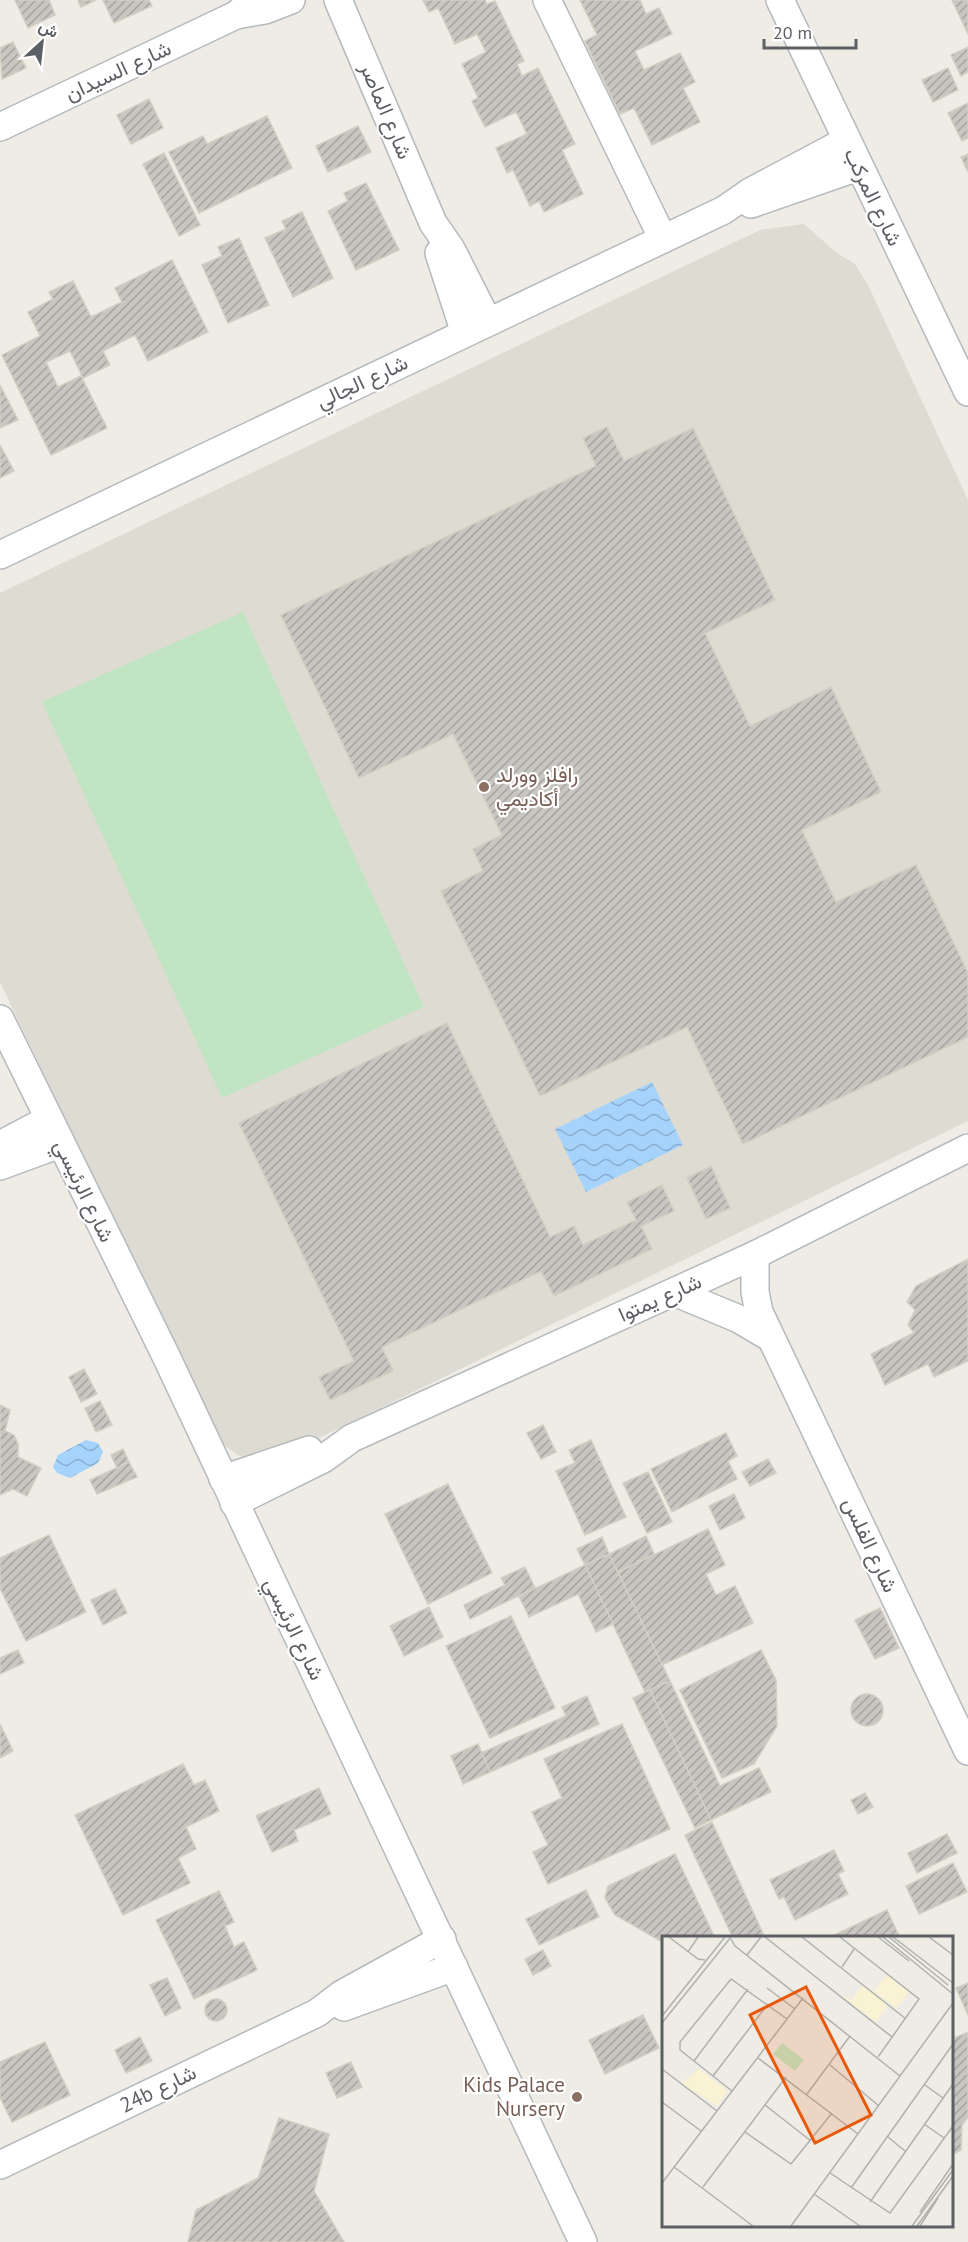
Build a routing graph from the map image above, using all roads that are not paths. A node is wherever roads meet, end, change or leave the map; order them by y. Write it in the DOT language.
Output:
graph roads {
  1 [pos="291,0"];
  2 [pos="338,0"];
  3 [pos="547,0"];
  4 [pos="780,0"];
  5 [pos="245,7"];
  6 [pos="0,126"];
  7 [pos="846,141"];
  8 [pos="858,167"];
  9 [pos="724,210"];
  10 [pos="663,239"];
  11 [pos="477,328"];
  12 [pos="968,392"];
  13 [pos="0,555"];
  14 [pos="0,1019"];
  15 [pos="49,1119"];
  16 [pos="60,1144"];
  17 [pos="0,1145"];
  18 [pos="968,1148"];
  19 [pos="0,1166"];
  20 [pos="755,1255"];
  21 [pos="674,1292"];
  22 [pos="771,1338"];
  23 [pos="348,1440"];
  24 [pos="223,1479"];
  25 [pos="234,1503"];
  26 [pos="968,1751"];
  27 [pos="441,1939"];
  28 [pos="454,1967"];
  29 [pos="316,2013"];
  30 [pos="0,2165"];
  31 [pos="583,2242"];
  1 -- 5 [label="street, شارع السيدان"];
  2 -- 11 [label="street, شارع الماصر"];
  3 -- 10 [label="street"];
  4 -- 7 [label="street, شارع المركب"];
  5 -- 6 [label="street, شارع السيدان"];
  7 -- 8 [label="street, شارع المركب"];
  7 -- 9 [label="street, شارع الجالي"];
  8 -- 9 [label="street, شارع الجالي"];
  8 -- 12 [label="street, شارع المركب"];
  9 -- 10 [label="street, شارع الجالي"];
  10 -- 11 [label="street, شارع الجالي"];
  11 -- 13 [label="street, شارع الجالي"];
  14 -- 15 [label="street, شارع الرئيسي"];
  15 -- 16 [label="street, شارع الرئيسي"];
  15 -- 17 [label="street"];
  16 -- 19 [label="street"];
  16 -- 24 [label="street, شارع الرئيسي"];
  18 -- 20 [label="street, شارع يمتوا"];
  20 -- 21 [label="street, شارع يمتوا"];
  20 -- 22 [label="street, شارع الفلس"];
  21 -- 22 [label="street"];
  21 -- 23 [label="street, شارع يمتوا"];
  22 -- 26 [label="street, شارع الفلس"];
  23 -- 24 [label="street, شارع يمتوا"];
  23 -- 25 [label="street, شارع يمتوا"];
  24 -- 25 [label="street, شارع الرئيسي"];
  25 -- 27 [label="street, شارع الرئيسي"];
  27 -- 28 [label="street, شارع الرئيسي"];
  27 -- 29 [label="street, 24b شارع"];
  28 -- 29 [label="street, 24b شارع"];
  28 -- 31 [label="street, شارع الرئيسي"];
  29 -- 30 [label="street, 24b شارع"];
}
